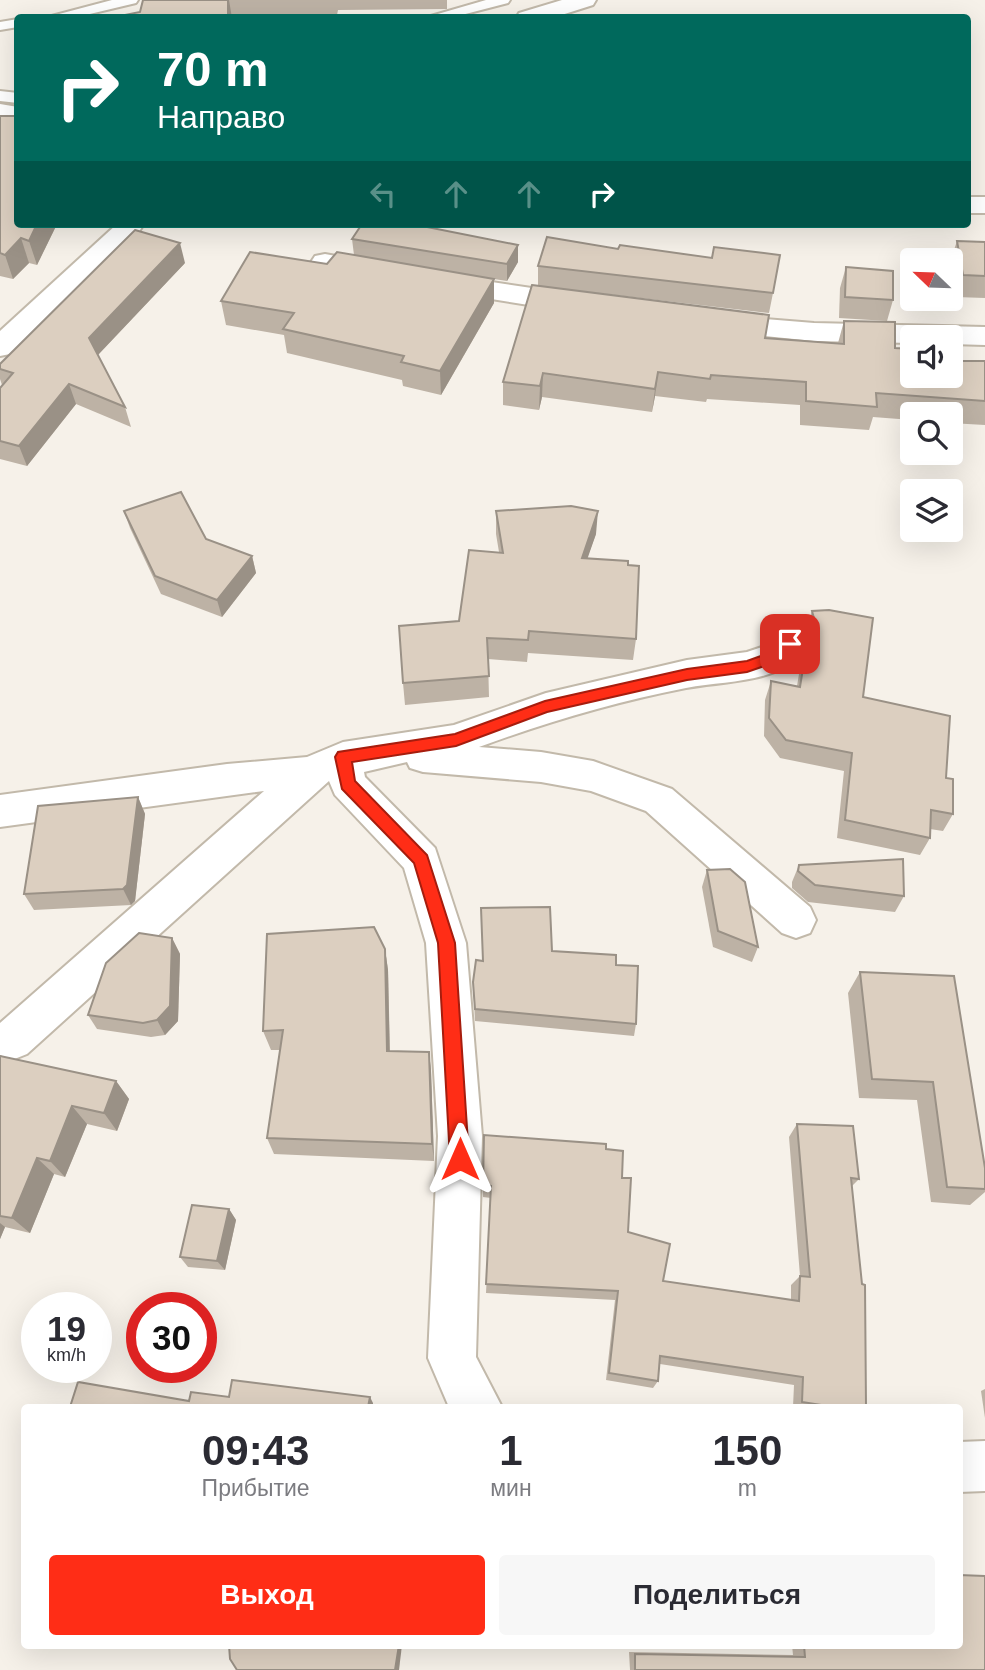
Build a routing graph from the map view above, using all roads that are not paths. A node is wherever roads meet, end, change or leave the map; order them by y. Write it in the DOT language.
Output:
graph roads {
  1 [pos="503,0"];
  2 [pos="585,0"];
  3 [pos="127,7"];
  4 [pos="79,14"];
  5 [pos="447,14"];
  6 [pos="540,14"];
  7 [pos="127,230"];
  8 [pos="325,261"];
  9 [pos="609,308"];
  10 [pos="684,319"];
  11 [pos="985,336"];
  12 [pos="0,348"];
  13 [pos="790,644"];
  14 [pos="328,764"];
  15 [pos="0,811"];
  16 [pos="796,920"];
  17 [pos="12,1040"];
  18 [pos="474,1404"];
  19 [pos="985,1466"];
  20 [pos="963,1467"];
  1 -- 5 [label="lane"];
  2 -- 6 [label="street"];
  3 -- 4 [label="lane"];
  7 -- 12 [label="street"];
  8 -- 9 [label="street"];
  10 -- 11 [label="street"];
  13 -- 14 [label="street"];
  14 -- 15 [label="street"];
  14 -- 16 [label="street"];
  14 -- 17 [label="street"];
  14 -- 18 [label="street"];
  19 -- 20 [label="street"];
}
